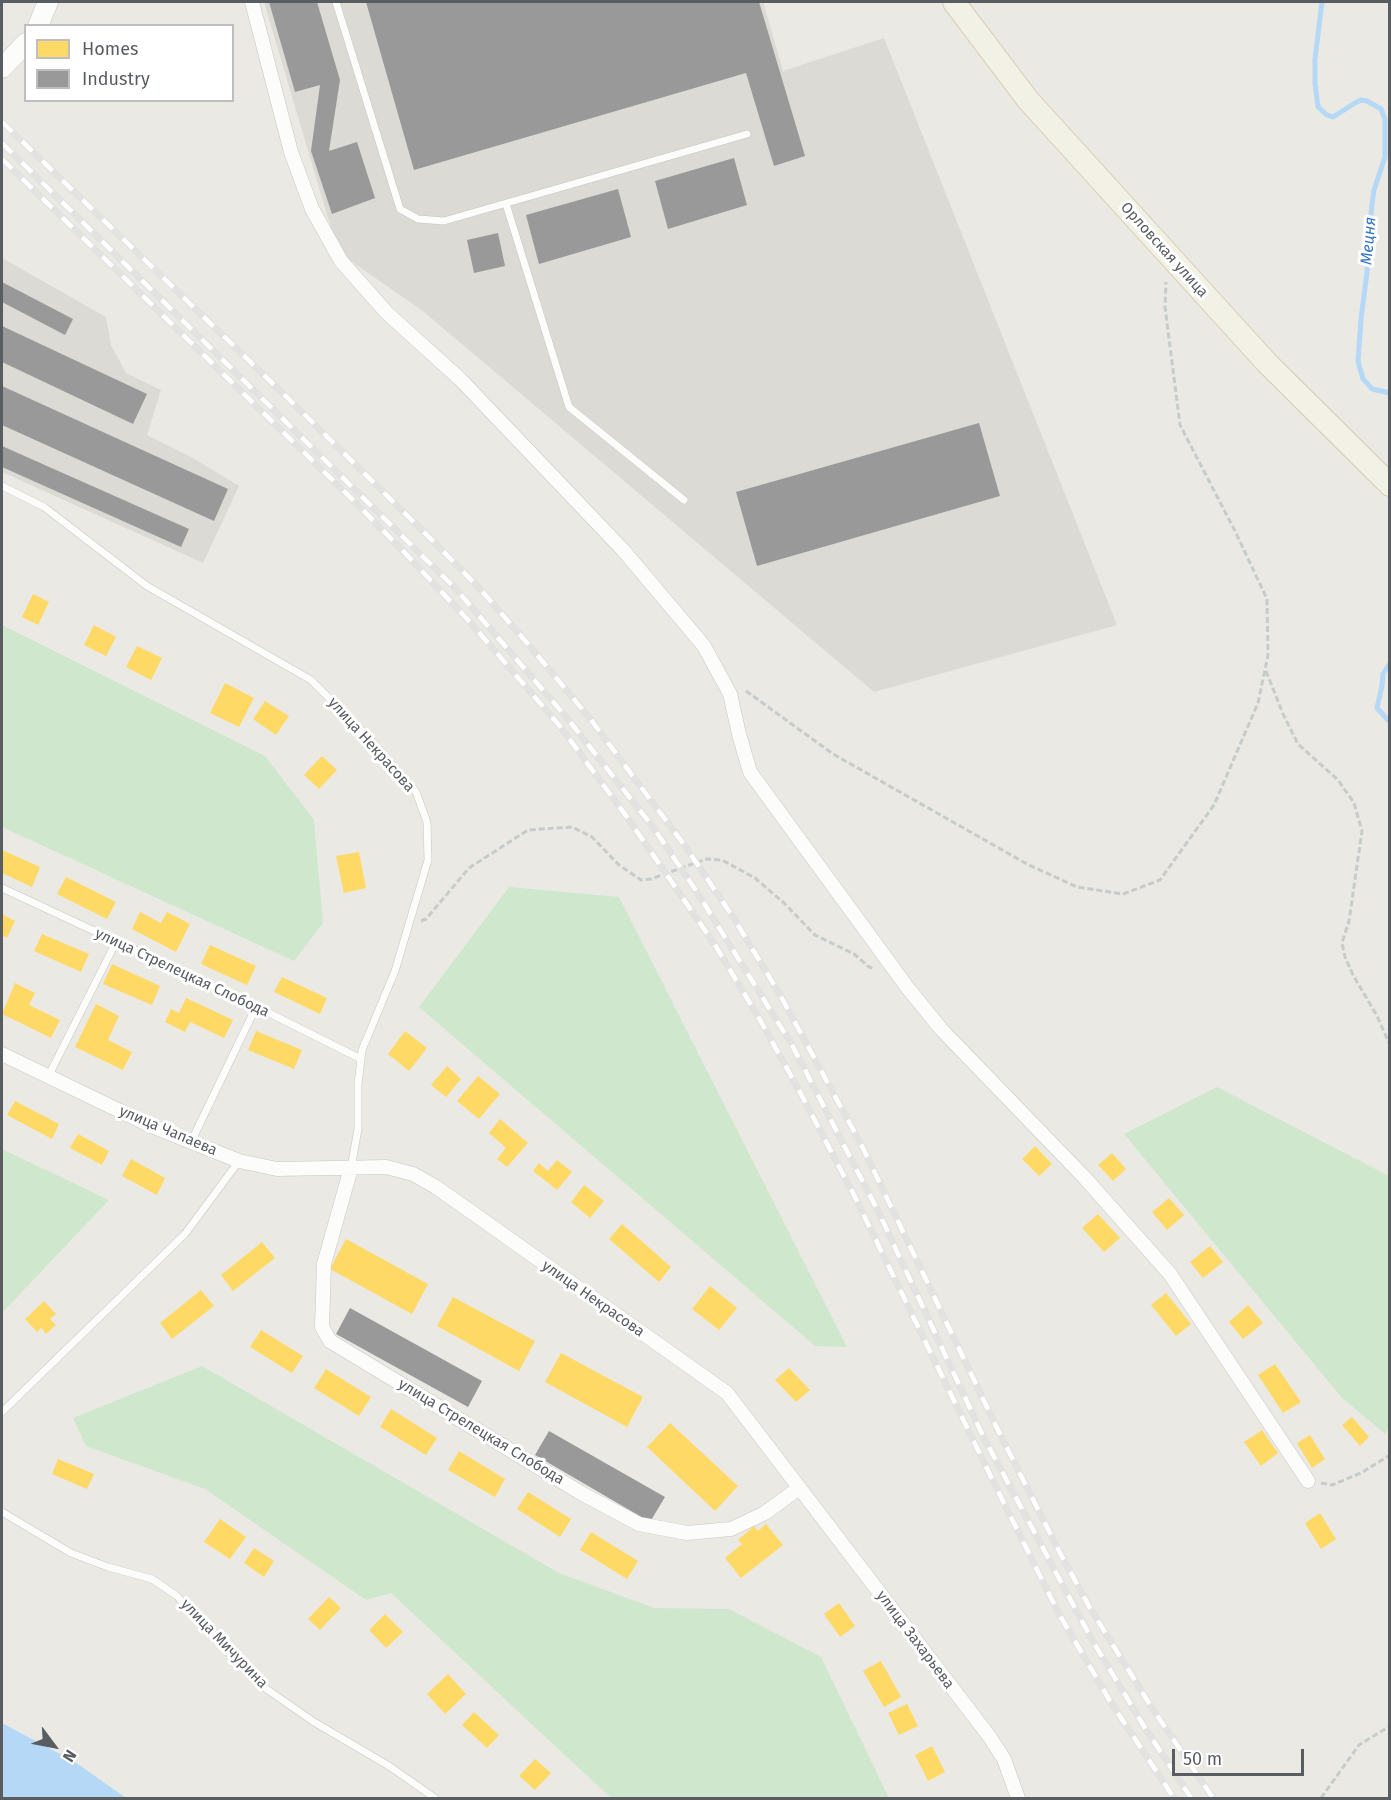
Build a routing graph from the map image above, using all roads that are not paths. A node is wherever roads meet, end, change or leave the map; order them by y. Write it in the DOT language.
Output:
graph roads {
  1 [pos="48,2"];
  2 [pos="252,2"];
  3 [pos="336,2"];
  4 [pos="954,2"];
  5 [pos="39,24"];
  6 [pos="24,45"];
  7 [pos="4,66"];
  8 [pos="747,134"];
  9 [pos="506,204"];
  10 [pos="1389,485"];
  11 [pos="2,486"];
  12 [pos="684,500"];
  13 [pos="2,888"];
  14 [pos="116,942"];
  15 [pos="256,1007"];
  16 [pos="2,1054"];
  17 [pos="361,1059"];
  18 [pos="48,1077"];
  19 [pos="191,1142"];
  20 [pos="239,1161"];
  21 [pos="348,1168"];
  22 [pos="2,1412"];
  23 [pos="1308,1481"];
  24 [pos="799,1488"];
  25 [pos="2,1512"];
  26 [pos="435,1798"];
  27 [pos="1018,1798"];
  1 -- 5 [label="main road"];
  2 -- 23 [label="street"];
  3 -- 9 [label="lane"];
  4 -- 10 [label="main road, Орловская улица"];
  6 -- 7 [label="main road"];
  8 -- 9 [label="lane"];
  9 -- 12 [label="lane"];
  11 -- 17 [label="lane, улица Некрасова"];
  13 -- 14 [label="lane, улица Стрелецкая Слобода"];
  14 -- 15 [label="lane, улица Стрелецкая Слобода"];
  14 -- 18 [label="lane"];
  15 -- 17 [label="lane, улица Стрелецкая Слобода"];
  15 -- 19 [label="lane"];
  16 -- 18 [label="street, улица Чапаева"];
  17 -- 21 [label="lane, улица Некрасова"];
  18 -- 19 [label="street, улица Чапаева"];
  19 -- 20 [label="street, улица Чапаева"];
  20 -- 21 [label="street, улица Чапаева"];
  20 -- 22 [label="lane"];
  21 -- 24 [label="street, улица Некрасова"];
  21 -- 24 [label="street, улица Стрелецкая Слобода"];
  24 -- 27 [label="street, улица Захарьева"];
  25 -- 26 [label="lane, улица Мичурина"];
}
